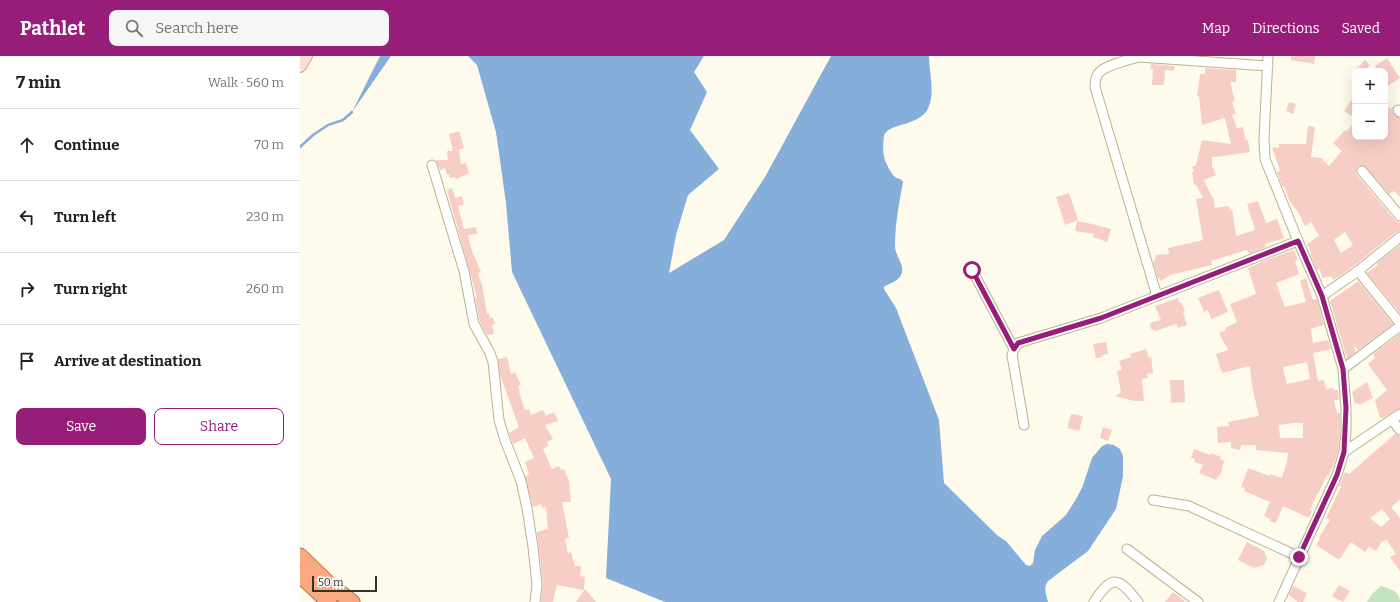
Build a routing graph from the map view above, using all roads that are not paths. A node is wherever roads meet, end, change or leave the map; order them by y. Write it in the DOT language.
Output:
graph roads {
  1 [pos="306,56"];
  2 [pos="1268,56"];
  3 [pos="300,66"];
  4 [pos="1268,66"];
  5 [pos="432,165"];
  6 [pos="1362,171"];
  7 [pos="1400,216"];
  8 [pos="1400,236"];
  9 [pos="1298,241"];
  10 [pos="972,270"];
  11 [pos="1358,271"];
  12 [pos="1157,296"];
  13 [pos="1322,296"];
  14 [pos="1400,324"];
  15 [pos="1014,349"];
  16 [pos="1343,369"];
  17 [pos="1400,414"];
  18 [pos="1392,420"];
  19 [pos="1024,425"];
  20 [pos="1400,430"];
  21 [pos="1344,452"];
  22 [pos="1153,500"];
  23 [pos="1127,549"];
  24 [pos="300,556"];
  25 [pos="1299,557"];
  26 [pos="300,575"];
  27 [pos="329,602"];
  28 [pos="352,602"];
  29 [pos="535,602"];
  30 [pos="1094,602"];
  31 [pos="1138,602"];
  32 [pos="1198,602"];
  33 [pos="1279,602"];
  1 -- 3 [label="main road"];
  2 -- 4 [label="street"];
  4 -- 9 [label="street"];
  4 -- 12 [label="street"];
  5 -- 29 [label="street"];
  6 -- 7 [label="street"];
  8 -- 11 [label="street"];
  9 -- 12 [label="street"];
  9 -- 13 [label="street"];
  10 -- 15 [label="street"];
  11 -- 13 [label="street"];
  11 -- 14 [label="street"];
  12 -- 15 [label="street"];
  13 -- 16 [label="street"];
  14 -- 16 [label="street"];
  15 -- 19 [label="street"];
  16 -- 21 [label="street"];
  17 -- 18 [label="street"];
  18 -- 20 [label="street"];
  18 -- 21 [label="street"];
  21 -- 25 [label="street"];
  22 -- 25 [label="street"];
  23 -- 32 [label="street"];
  24 -- 28 [label="highway"];
  25 -- 33 [label="street"];
  26 -- 27 [label="highway"];
  30 -- 31 [label="street"];
}
